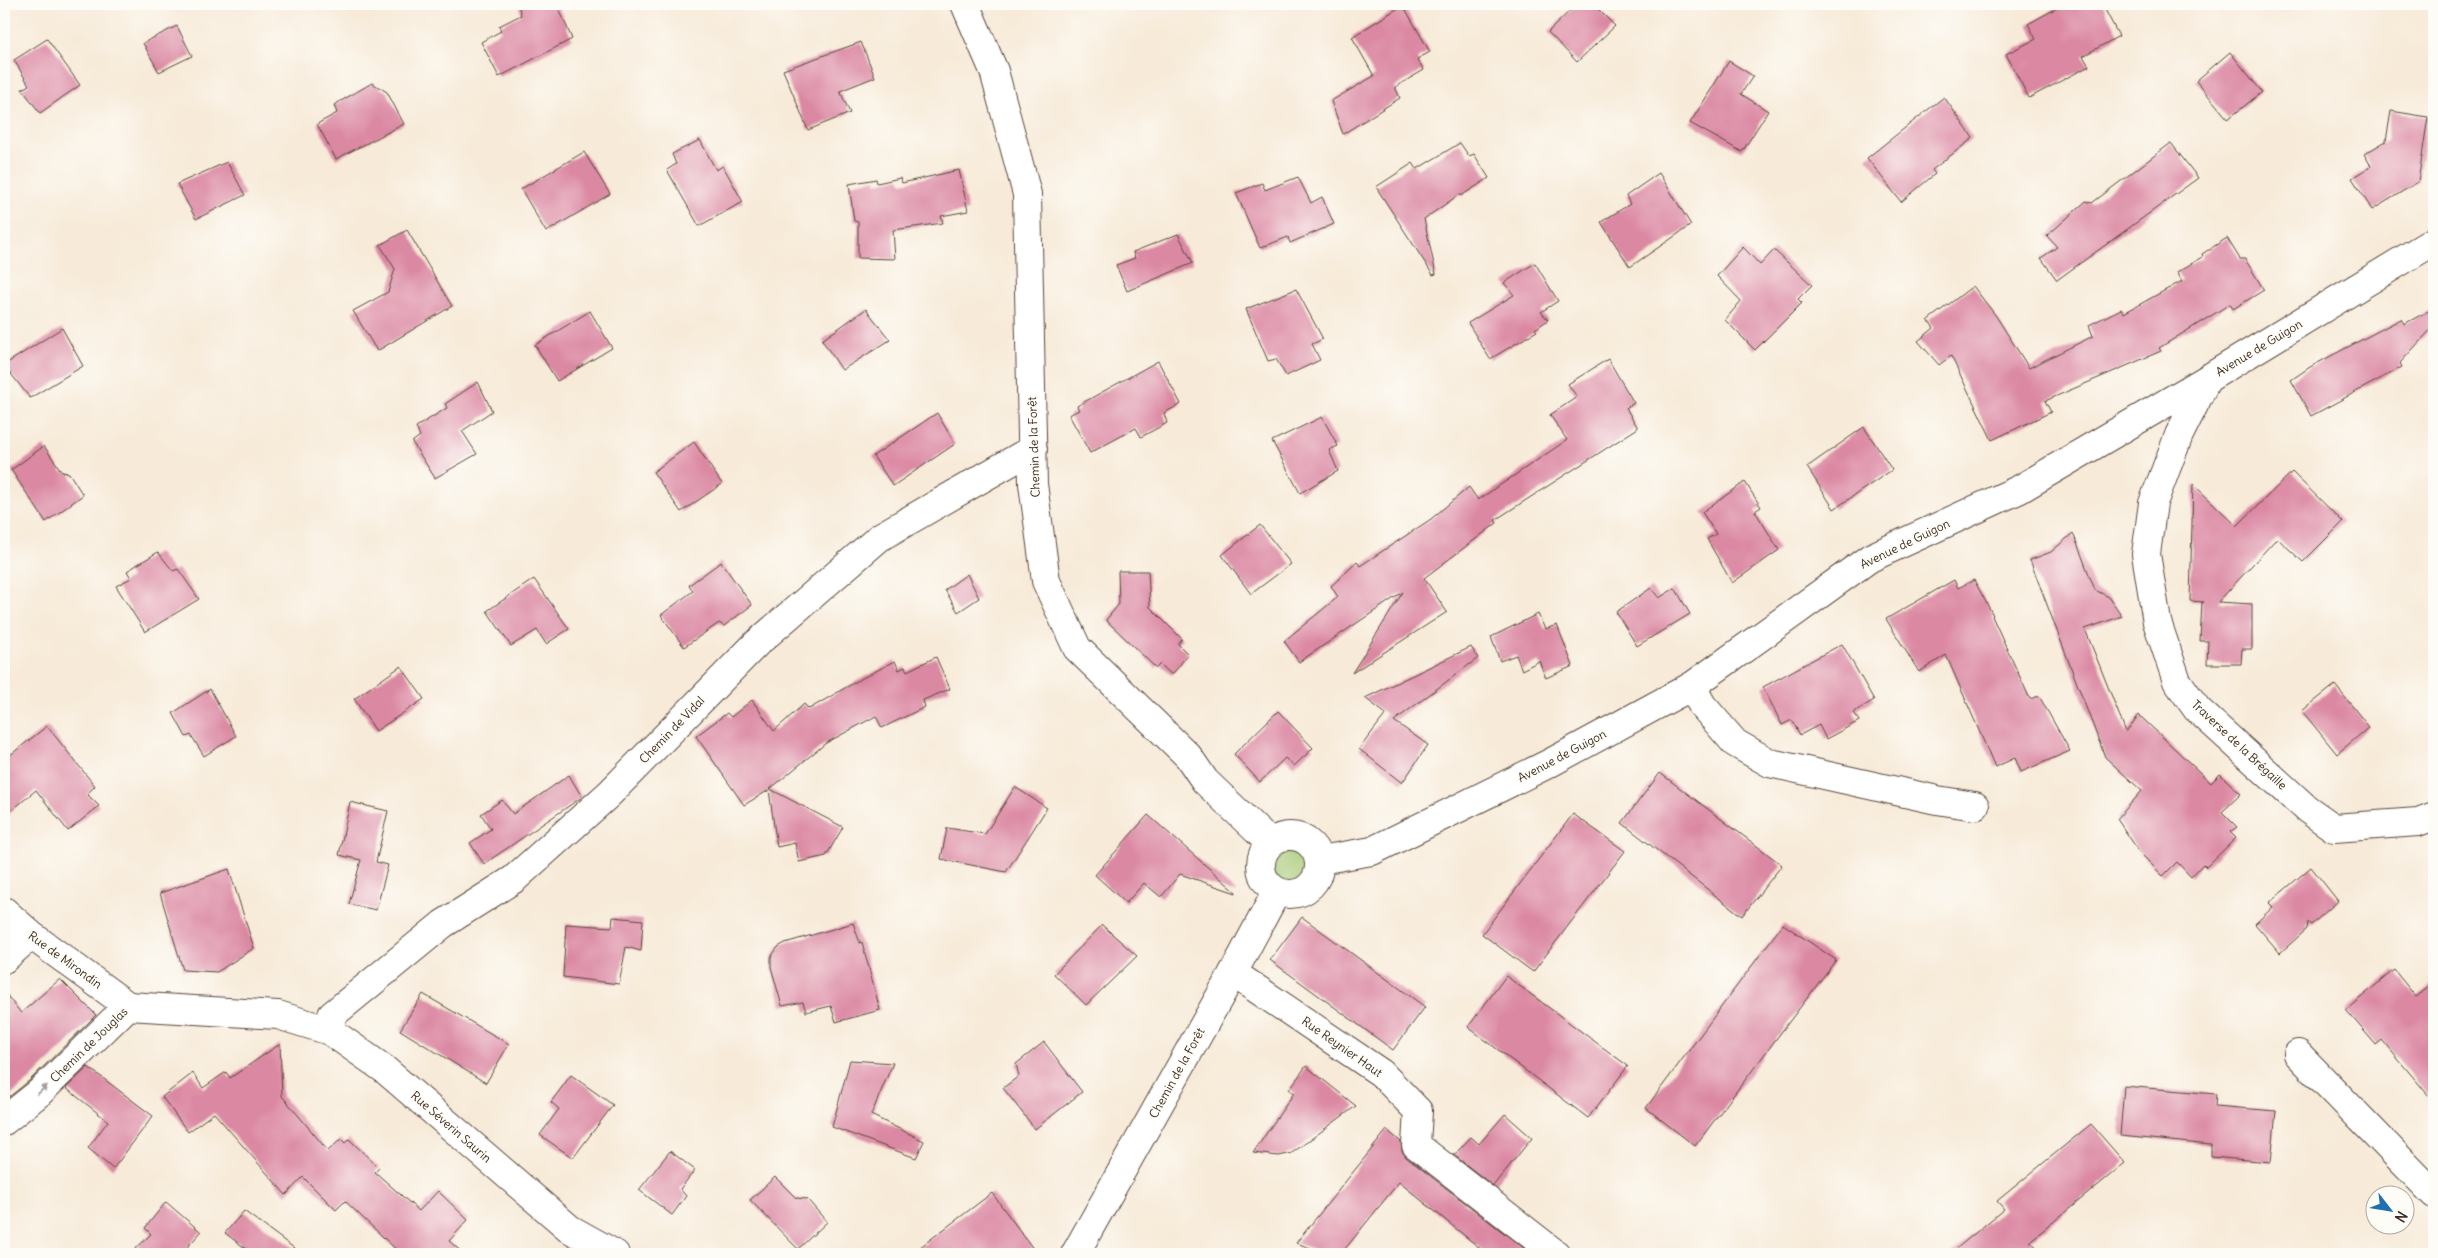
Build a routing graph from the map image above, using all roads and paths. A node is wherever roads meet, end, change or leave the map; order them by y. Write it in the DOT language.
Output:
graph roads {
  1 [pos="965,4"];
  2 [pos="2434,241"];
  3 [pos="2207,379"];
  4 [pos="1033,449"];
  5 [pos="1692,686"];
  6 [pos="1975,806"];
  7 [pos="2434,816"];
  8 [pos="1270,843"];
  9 [pos="1320,860"];
  10 [pos="1277,891"];
  11 [pos="4,912"];
  12 [pos="30,936"];
  13 [pos="4,959"];
  14 [pos="1233,973"];
  15 [pos="128,1006"];
  16 [pos="278,1015"];
  17 [pos="330,1031"];
  18 [pos="2298,1054"];
  19 [pos="4,1121"];
  20 [pos="2434,1194"];
  21 [pos="615,1254"];
  22 [pos="1075,1254"];
  23 [pos="1556,1254"];
  1 -- 4 [label="street, Chemin de la Forêt"];
  2 -- 3 [label="street, Avenue de Guigon"];
  3 -- 5 [label="street, Avenue de Guigon"];
  3 -- 7 [label="street, Traverse de la Brégaille"];
  4 -- 8 [label="street, Chemin de la Forêt"];
  4 -- 17 [label="street, Chemin de Vidal"];
  5 -- 6 [label="street"];
  5 -- 9 [label="street, Avenue de Guigon"];
  8 -- 9 [label="street"];
  8 -- 10 [label="street"];
  9 -- 10 [label="street"];
  10 -- 14 [label="street, Chemin de la Forêt"];
  11 -- 12 [label="street, Rue de Mirondin"];
  12 -- 13 [label="street"];
  12 -- 15 [label="street, Rue de Mirondin"];
  14 -- 22 [label="street, Chemin de la Forêt"];
  14 -- 23 [label="street, Rue Reynier Haut"];
  15 -- 16 [label="street, Chemin de Jouglas"];
  19 -- 15 [label="street, Chemin de Jouglas, one-way"];
  16 -- 17 [label="street, Rue Séverin Saurin"];
  17 -- 21 [label="street, Rue Séverin Saurin"];
  18 -- 20 [label="street"];
}
